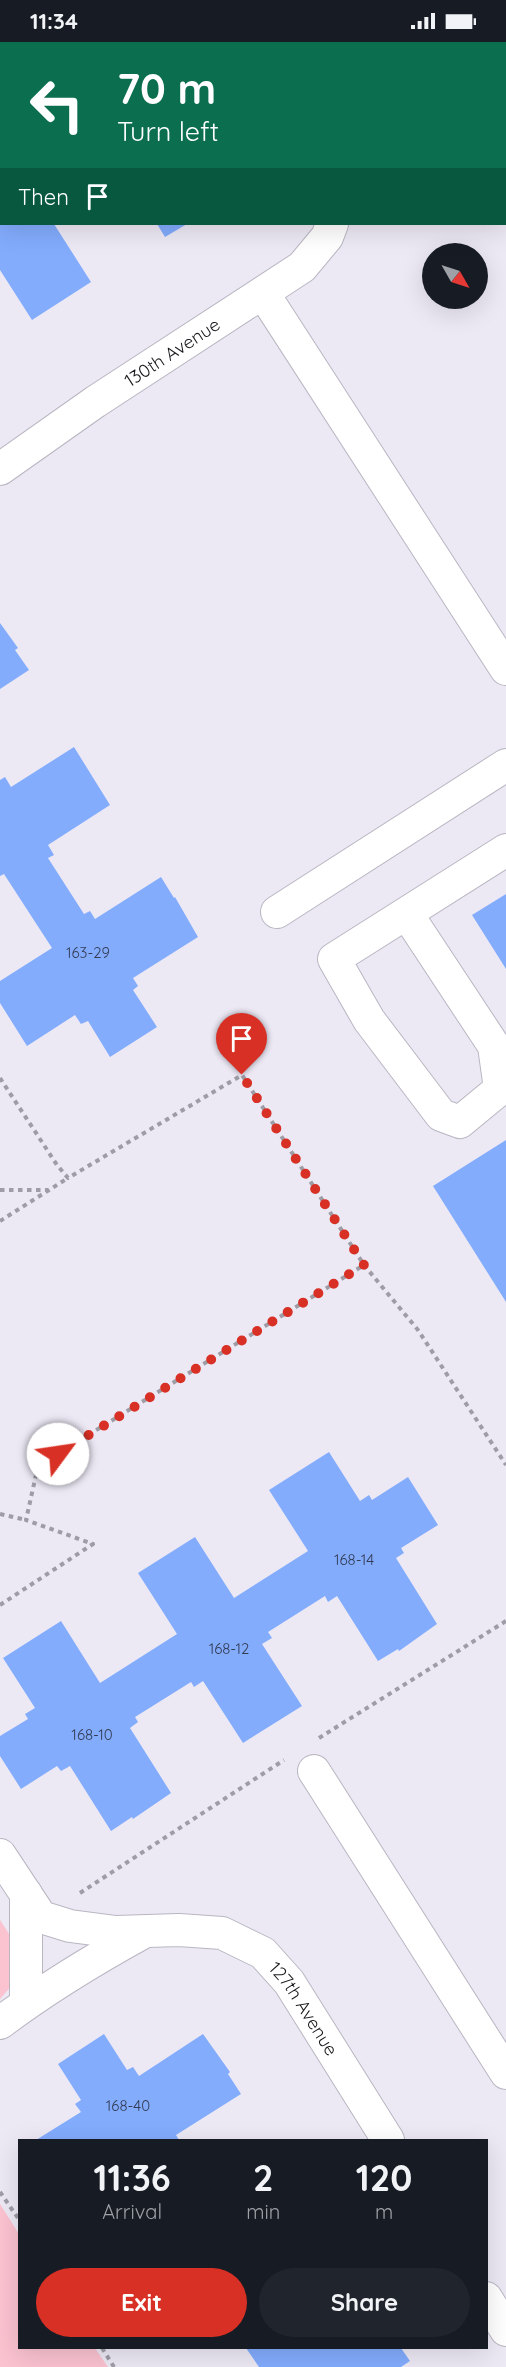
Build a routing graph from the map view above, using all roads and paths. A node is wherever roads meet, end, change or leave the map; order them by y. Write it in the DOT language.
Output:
graph roads {
  1 [pos="332,225"];
  2 [pos="263,292"];
  3 [pos="0,469"];
  4 [pos="506,669"];
  5 [pos="506,765"];
  6 [pos="506,850"];
  7 [pos="277,912"];
  8 [pos="407,914"];
  9 [pos="0,1078"];
  10 [pos="68,1178"];
  11 [pos="0,1190"];
  12 [pos="49,1190"];
  13 [pos="0,1221"];
  14 [pos="364,1265"];
  15 [pos="506,1465"];
  16 [pos="0,1514"];
  17 [pos="26,1520"];
  18 [pos="0,1605"];
  19 [pos="314,1772"];
  20 [pos="0,1855"];
  21 [pos="26,1894"];
  22 [pos="145,1931"];
  23 [pos="26,2003"];
  24 [pos="0,2023"];
  25 [pos="506,2073"];
  26 [pos="387,2139"];
  27 [pos="0,2192"];
  28 [pos="18,2218"];
  29 [pos="488,2301"];
  30 [pos="506,2330"];
  31 [pos="103,2349"];
  32 [pos="114,2367"];
  1 -- 2 [label="street, 130th Avenue"];
  2 -- 3 [label="street, 130th Avenue"];
  2 -- 4 [label="street"];
  5 -- 7 [label="street"];
  6 -- 8 [label="street"];
  8 -- 8 [label="street"];
  9 -- 10 [label="path"];
  10 -- 12 [label="path"];
  10 -- 14 [label="path"];
  11 -- 12 [label="path"];
  12 -- 13 [label="path"];
  14 -- 15 [label="path"];
  14 -- 17 [label="path"];
  16 -- 17 [label="path"];
  17 -- 18 [label="path"];
  19 -- 25 [label="street"];
  20 -- 21 [label="street, 127th Avenue"];
  21 -- 22 [label="street, 127th Avenue"];
  21 -- 23 [label="street"];
  22 -- 23 [label="street, 127th Avenue"];
  22 -- 26 [label="street, 127th Avenue"];
  23 -- 24 [label="street, 127th Avenue"];
  27 -- 28 [label="path"];
  29 -- 30 [label="street"];
  31 -- 32 [label="path"];
}
